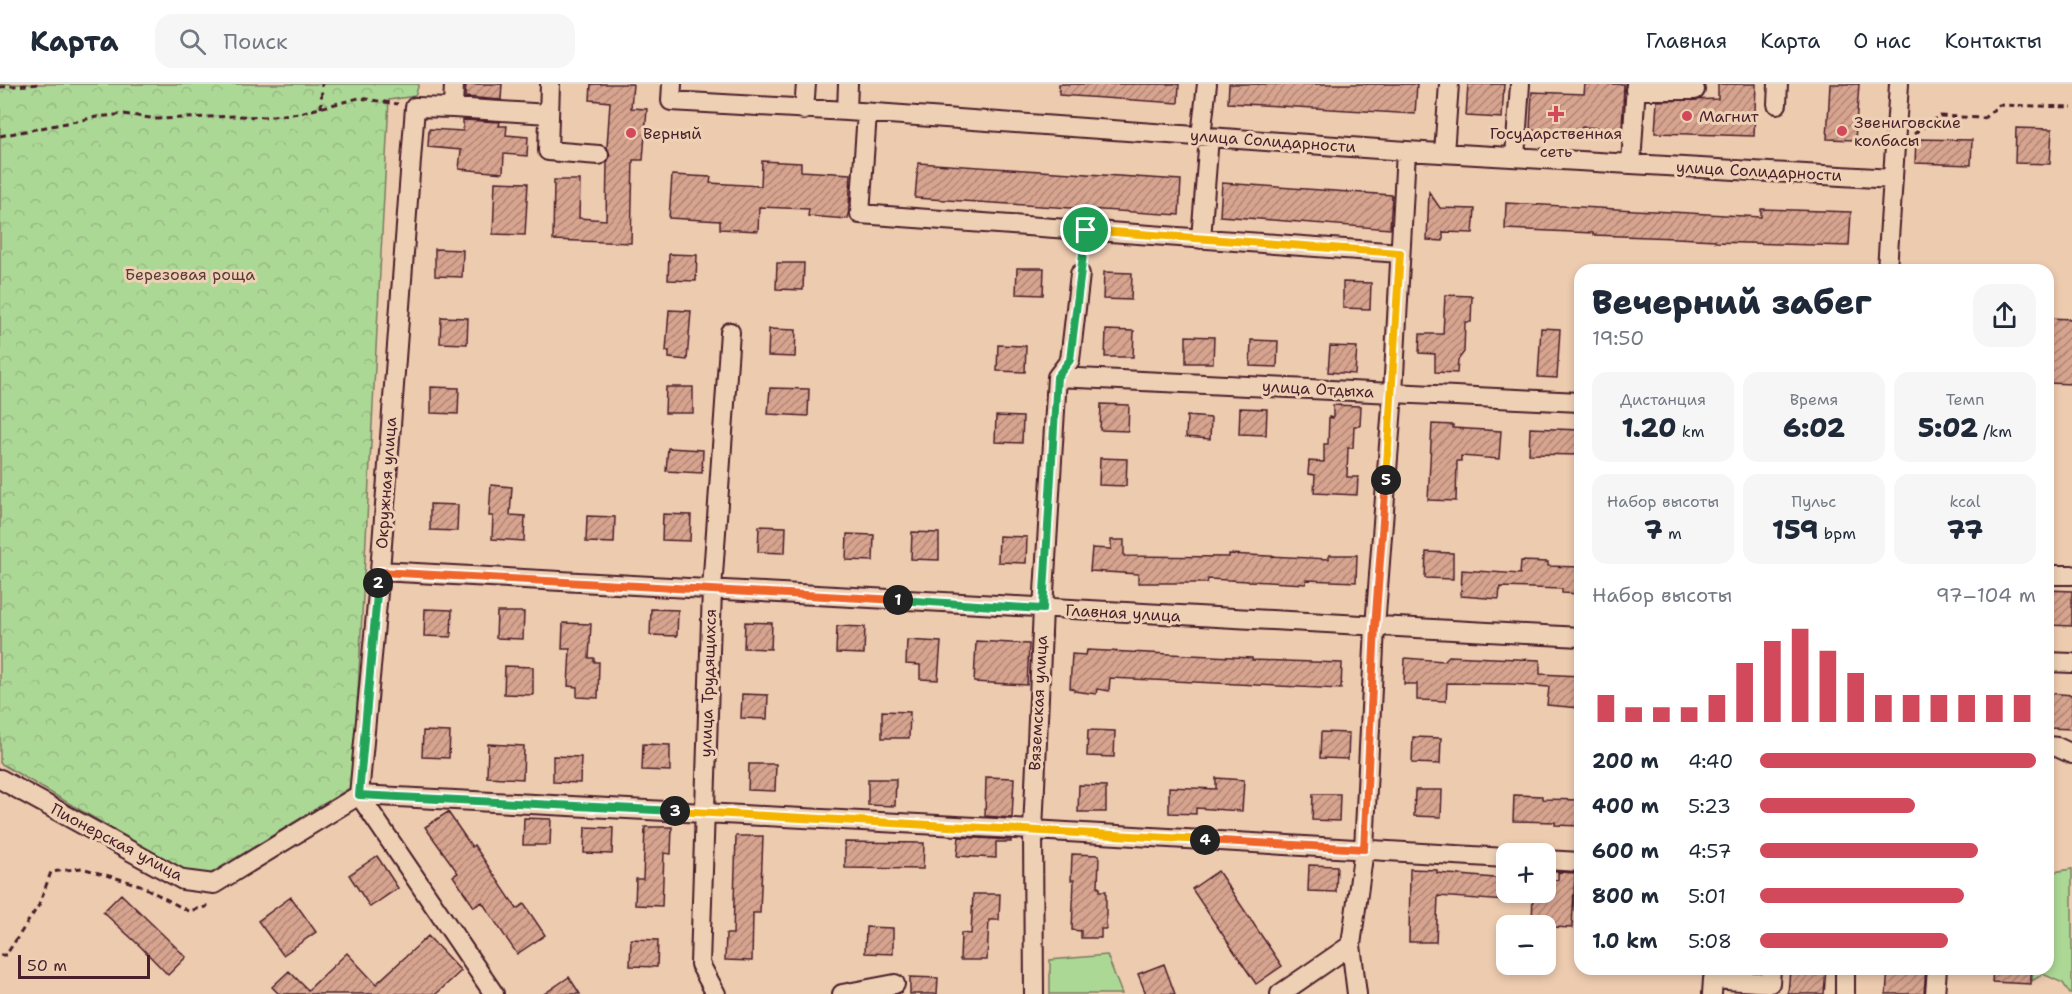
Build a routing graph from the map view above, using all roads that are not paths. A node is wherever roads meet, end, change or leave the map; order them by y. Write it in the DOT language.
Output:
graph roads {
  1 [pos="454,84"];
  2 [pos="550,84"];
  3 [pos="672,84"];
  4 [pos="806,84"];
  5 [pos="848,84"];
  6 [pos="1207,84"];
  7 [pos="1449,84"];
  8 [pos="1520,84"];
  9 [pos="1778,84"];
  10 [pos="1899,84"];
  11 [pos="1635,87"];
  12 [pos="1695,90"];
  13 [pos="1777,104"];
  14 [pos="453,108"];
  15 [pos="804,110"];
  16 [pos="847,111"];
  17 [pos="867,113"];
  18 [pos="549,114"];
  19 [pos="1205,136"];
  20 [pos="1406,151"];
  21 [pos="1444,153"];
  22 [pos="599,155"];
  23 [pos="1515,157"];
  24 [pos="1631,164"];
  25 [pos="1893,179"];
  26 [pos="1201,239"];
  27 [pos="1400,253"];
  28 [pos="1887,264"];
  29 [pos="1080,274"];
  30 [pos="730,332"];
  31 [pos="1057,377"];
  32 [pos="1392,393"];
  33 [pos="1574,402"];
  34 [pos="380,572"];
  35 [pos="2054,575"];
  36 [pos="2072,575"];
  37 [pos="712,589"];
  38 [pos="1043,609"];
  39 [pos="1375,627"];
  40 [pos="1574,637"];
  41 [pos="2054,662"];
  42 [pos="2072,663"];
  43 [pos="2054,747"];
  44 [pos="2072,754"];
  45 [pos="0,779"];
  46 [pos="359,795"];
  47 [pos="704,813"];
  48 [pos="1033,830"];
  49 [pos="1364,849"];
  50 [pos="1496,857"];
  51 [pos="1556,861"];
  52 [pos="1574,862"];
  53 [pos="1352,945"];
  54 [pos="1771,975"];
  55 [pos="1845,975"];
  56 [pos="1937,975"];
  57 [pos="895,984"];
  58 [pos="494,994"];
  59 [pos="716,994"];
  60 [pos="842,994"];
  61 [pos="1034,994"];
  62 [pos="1280,994"];
  63 [pos="1357,994"];
  64 [pos="1712,994"];
  65 [pos="1845,994"];
  66 [pos="1935,994"];
  1 -- 14 [label="street"];
  2 -- 18 [label="street"];
  3 -- 15 [label="street, улица Солидарности"];
  4 -- 15 [label="street"];
  5 -- 16 [label="street"];
  6 -- 19 [label="street"];
  7 -- 21 [label="street"];
  8 -- 23 [label="street"];
  9 -- 13 [label="street"];
  10 -- 25 [label="street"];
  11 -- 12 [label="street"];
  11 -- 24 [label="street"];
  14 -- 18 [label="street"];
  14 -- 34 [label="street, Окружная улица"];
  15 -- 16 [label="street, улица Солидарности"];
  16 -- 17 [label="street, улица Солидарности"];
  17 -- 19 [label="street, улица Солидарности"];
  17 -- 26 [label="street"];
  18 -- 22 [label="street"];
  19 -- 20 [label="street, улица Солидарности"];
  19 -- 26 [label="street"];
  20 -- 21 [label="street, улица Солидарности"];
  20 -- 27 [label="street"];
  21 -- 23 [label="street, улица Солидарности"];
  23 -- 24 [label="street, улица Солидарности"];
  24 -- 25 [label="street, улица Солидарности"];
  25 -- 28 [label="street"];
  26 -- 27 [label="street"];
  27 -- 32 [label="street"];
  29 -- 31 [label="street, Вяземская улица"];
  30 -- 37 [label="street, улица Трудящихся"];
  31 -- 32 [label="street, улица Отдыха"];
  31 -- 38 [label="street, Вяземская улица"];
  32 -- 33 [label="street, улица Отдыха"];
  32 -- 39 [label="street"];
  34 -- 37 [label="street, Главная улица"];
  34 -- 46 [label="street, Окружная улица"];
  35 -- 36 [label="street"];
  37 -- 38 [label="street, Главная улица"];
  37 -- 47 [label="street, улица Трудящихся"];
  38 -- 39 [label="street, Главная улица"];
  38 -- 48 [label="street, Вяземская улица"];
  39 -- 40 [label="street, Главная улица"];
  39 -- 49 [label="street"];
  41 -- 42 [label="street"];
  43 -- 44 [label="street"];
  45 -- 46 [label="street, Пионерская улица"];
  46 -- 47 [label="street"];
  46 -- 58 [label="street"];
  47 -- 48 [label="street"];
  47 -- 59 [label="street, улица Трудящихся"];
  48 -- 49 [label="street"];
  48 -- 61 [label="street, Вяземская улица"];
  49 -- 50 [label="street"];
  49 -- 53 [label="street"];
  51 -- 52 [label="street"];
  53 -- 62 [label="street"];
  53 -- 63 [label="street"];
  54 -- 64 [label="street"];
  55 -- 65 [label="street"];
  56 -- 66 [label="street"];
  57 -- 60 [label="street"];
}
